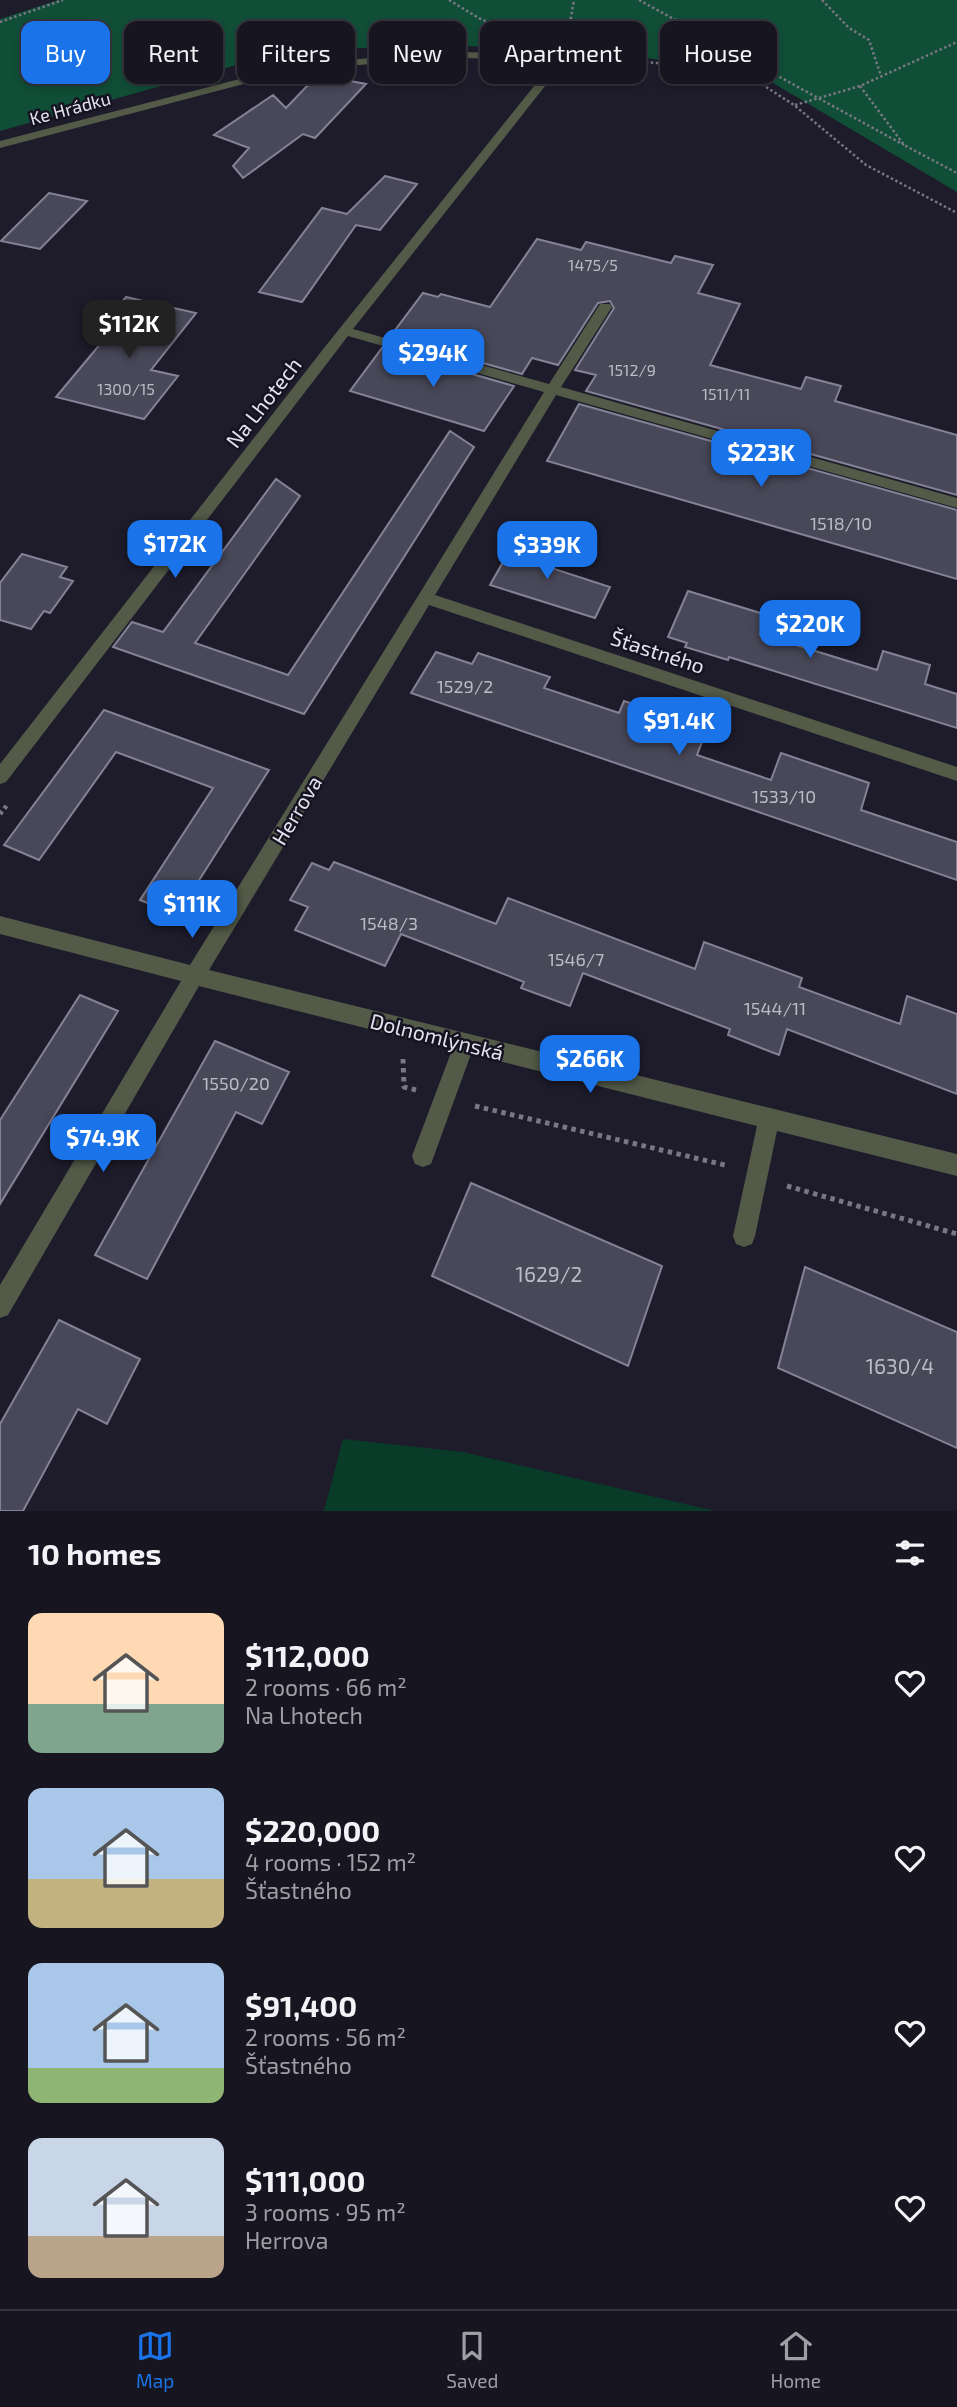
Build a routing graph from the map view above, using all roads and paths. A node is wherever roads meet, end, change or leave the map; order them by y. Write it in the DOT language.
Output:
graph roads {
  1 [pos="63,0"];
  2 [pos="449,0"];
  3 [pos="574,0"];
  4 [pos="639,0"];
  5 [pos="822,0"];
  6 [pos="486,21"];
  7 [pos="570,21"];
  8 [pos="0,22"];
  9 [pos="957,43"];
  10 [pos="480,55"];
  11 [pos="646,61"];
  12 [pos="881,77"];
  13 [pos="542,84"];
  14 [pos="860,86"];
  15 [pos="817,98"];
  16 [pos="794,105"];
  17 [pos="0,145"];
  18 [pos="904,145"];
  19 [pos="957,173"];
  20 [pos="957,213"];
  21 [pos="605,307"];
  22 [pos="345,331"];
  23 [pos="553,389"];
  24 [pos="957,503"];
  25 [pos="425,598"];
  26 [pos="957,774"];
  27 [pos="0,777"];
  28 [pos="0,925"];
  29 [pos="195,975"];
  30 [pos="402,1027"];
  31 [pos="465,1042"];
  32 [pos="444,1099"];
  33 [pos="769,1118"];
  34 [pos="423,1156"];
  35 [pos="957,1165"];
  36 [pos="758,1172"];
  37 [pos="957,1234"];
  38 [pos="744,1236"];
  39 [pos="0,1307"];
  1 -- 8 [label="path"];
  2 -- 6 [label="path"];
  3 -- 7 [label="path"];
  4 -- 15 [label="path"];
  5 -- 12 [label="path"];
  9 -- 12 [label="path"];
  10 -- 17 [label="street, Ke Hrádku"];
  11 -- 16 [label="path"];
  12 -- 14 [label="path"];
  13 -- 22 [label="street, Na Lhotech"];
  14 -- 15 [label="path"];
  14 -- 18 [label="path"];
  15 -- 16 [label="path"];
  15 -- 18 [label="path"];
  16 -- 20 [label="path"];
  18 -- 19 [label="path"];
  21 -- 23 [label="street, Herrova"];
  22 -- 23 [label="street"];
  22 -- 27 [label="street, Na Lhotech"];
  23 -- 24 [label="street"];
  23 -- 25 [label="street, Herrova"];
  25 -- 26 [label="street, Šťastného"];
  25 -- 29 [label="street, Herrova"];
  28 -- 29 [label="street, Dolnomlýnská"];
  29 -- 30 [label="street, Dolnomlýnská"];
  29 -- 39 [label="street, Herrova"];
  30 -- 31 [label="street, Dolnomlýnská"];
  30 -- 32 [label="path"];
  31 -- 32 [label="street"];
  31 -- 33 [label="street, Dolnomlýnská"];
  32 -- 34 [label="street"];
  32 -- 36 [label="path"];
  33 -- 35 [label="street, Dolnomlýnská"];
  33 -- 36 [label="street"];
  36 -- 37 [label="path"];
  36 -- 38 [label="street"];
}
